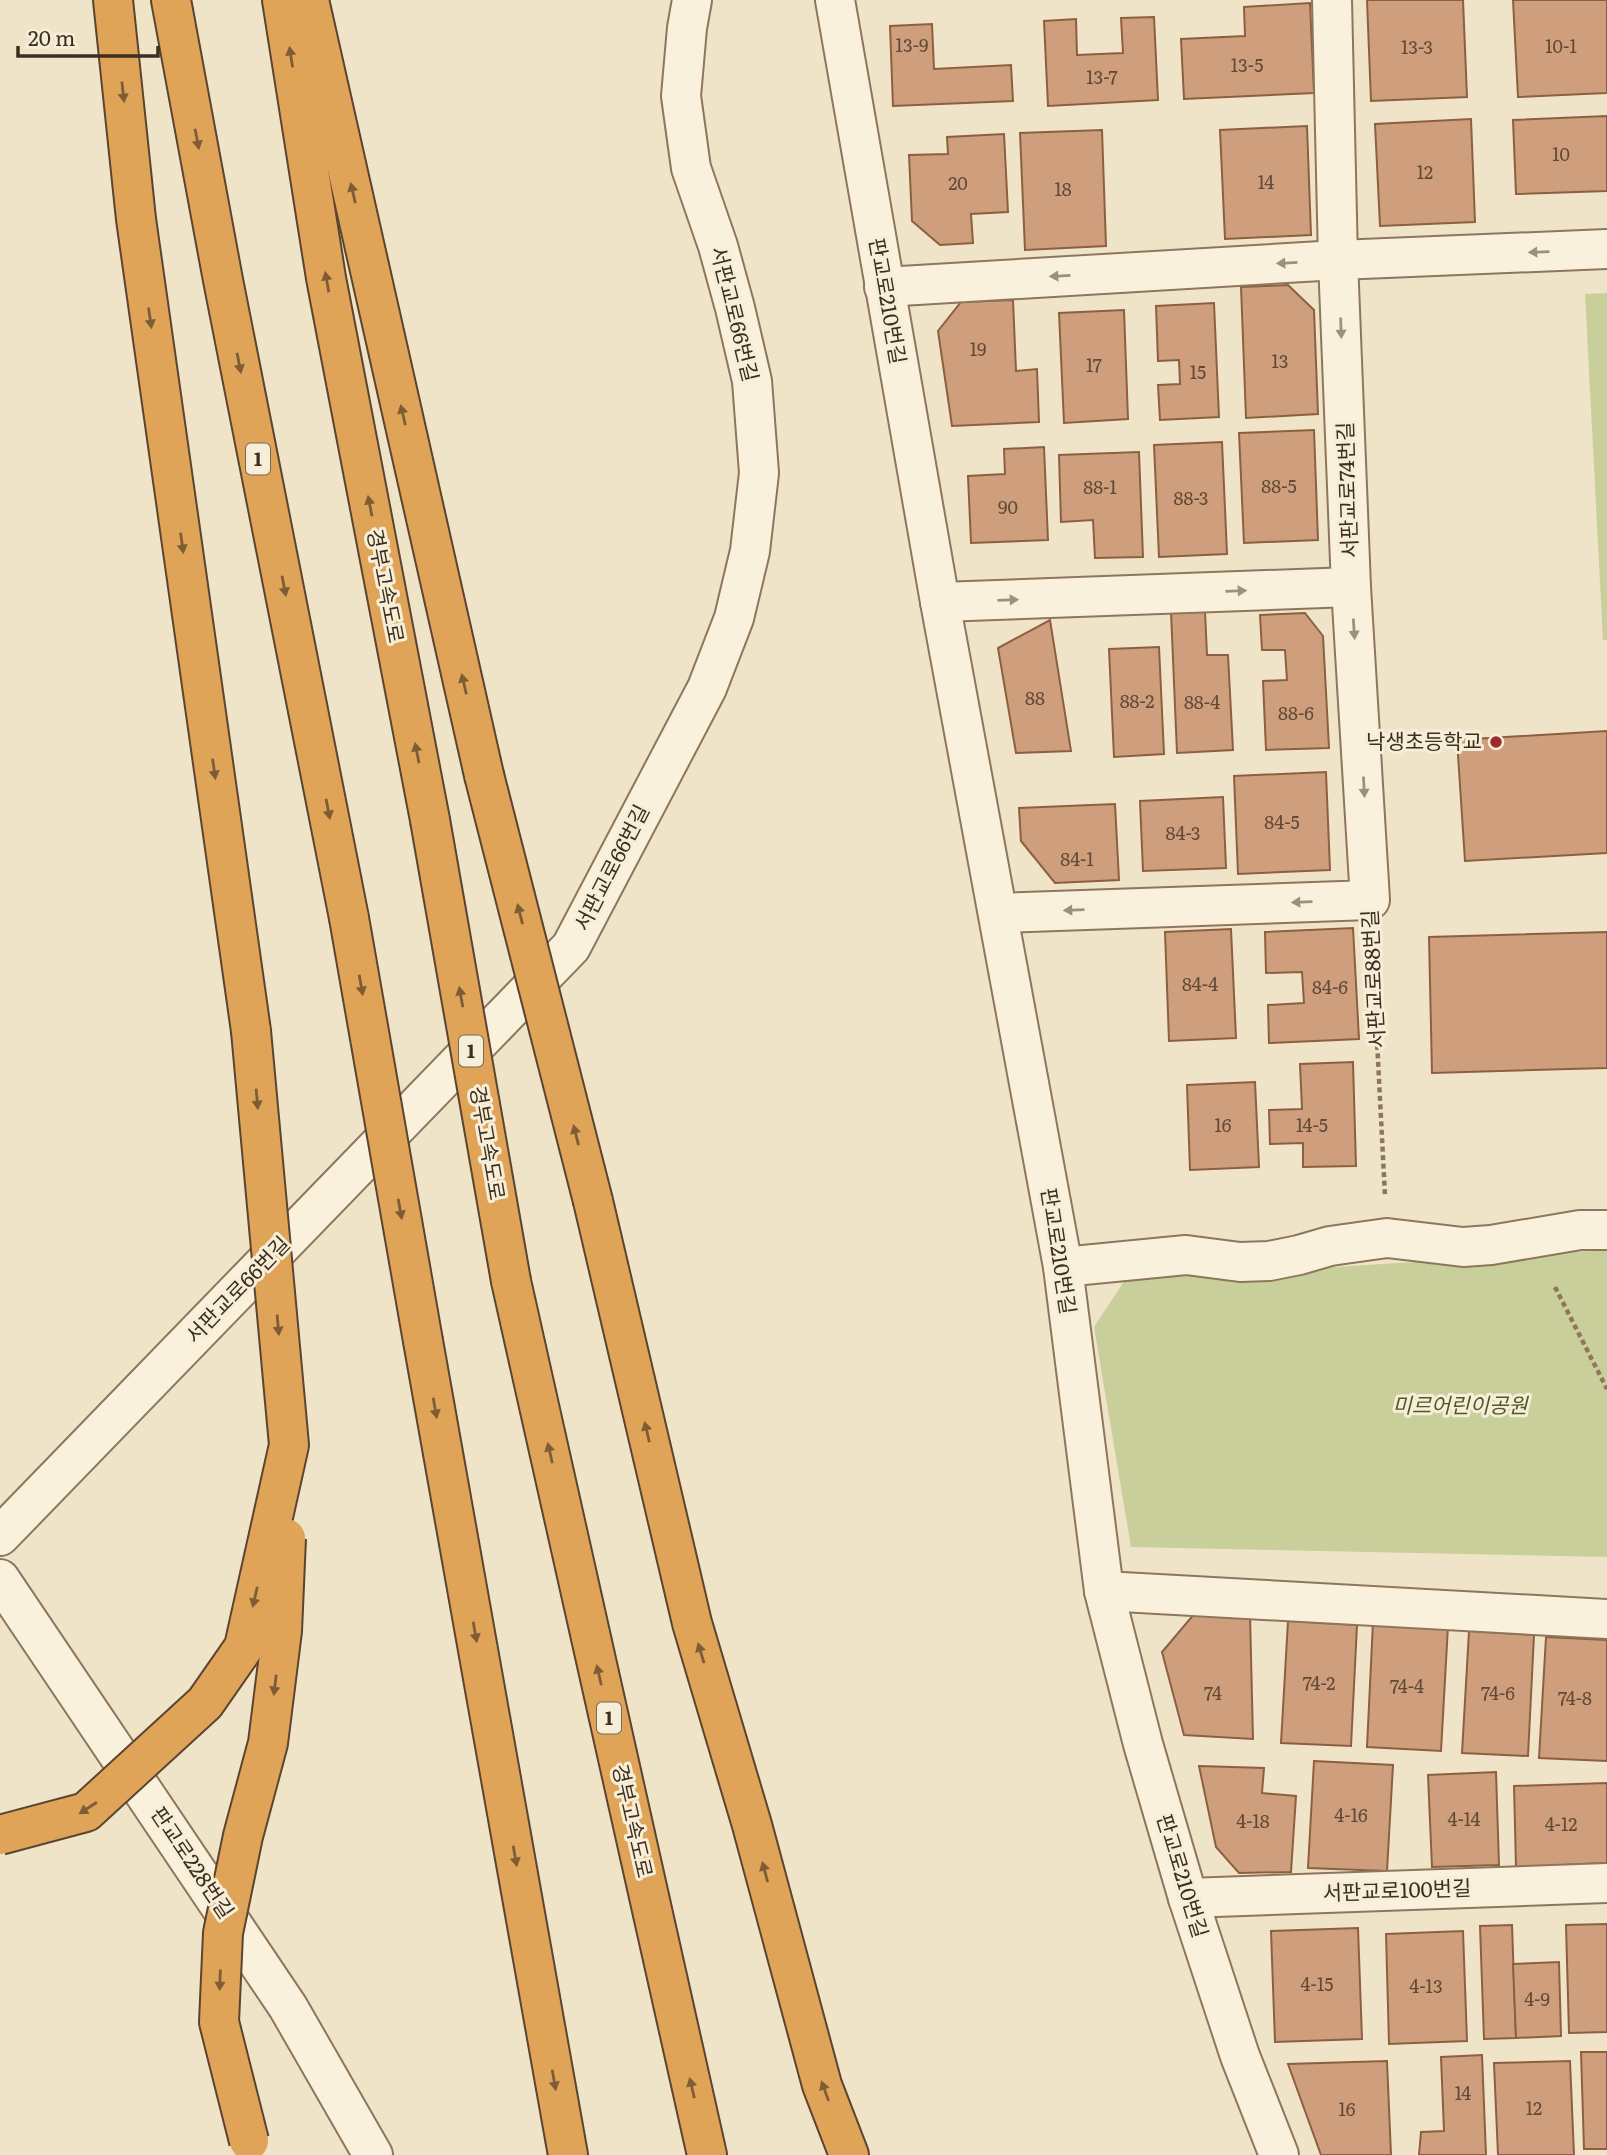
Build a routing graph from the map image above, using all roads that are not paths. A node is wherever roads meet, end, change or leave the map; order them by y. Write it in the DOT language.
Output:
graph roads {
  1 [pos="113,0"];
  2 [pos="171,0"];
  3 [pos="282,0"];
  4 [pos="309,0"];
  5 [pos="692,0"];
  6 [pos="835,0"];
  7 [pos="846,0"];
  8 [pos="1332,0"];
  9 [pos="1607,249"];
  10 [pos="1338,260"];
  11 [pos="884,286"];
  12 [pos="1352,587"];
  13 [pos="940,603"];
  14 [pos="1360,719"];
  15 [pos="998,913"];
  16 [pos="1607,1230"];
  17 [pos="1063,1267"];
  18 [pos="289,1445"];
  19 [pos="0,1536"];
  20 [pos="0,1578"];
  21 [pos="1104,1591"];
  22 [pos="1607,1619"];
  23 [pos="0,1835"];
  24 [pos="1607,1883"];
  25 [pos="1188,1898"];
  26 [pos="252,2148"];
  27 [pos="373,2155"];
  28 [pos="568,2155"];
  29 [pos="707,2155"];
  30 [pos="849,2155"];
  31 [pos="1279,2155"];
  1 -- 18 [label="highway, one-way, bridge"];
  2 -- 28 [label="highway, 1, one-way, bridge"];
  29 -- 3 [label="highway, 경부고속도로 / 1, one-way, bridge"];
  30 -- 4 [label="highway, one-way, bridge"];
  5 -- 19 [label="street, 서판교로66번길"];
  6 -- 7 [label="street"];
  6 -- 11 [label="street, 판교로210번길"];
  8 -- 10 [label="street, 서판교로74번길"];
  9 -- 10 [label="street, one-way"];
  10 -- 11 [label="street, one-way"];
  10 -- 12 [label="street, 서판교로74번길, one-way"];
  11 -- 13 [label="street, 판교로210번길"];
  13 -- 12 [label="street, one-way"];
  12 -- 14 [label="street, 서판교로74번길, one-way"];
  13 -- 15 [label="street, 판교로210번길"];
  14 -- 15 [label="street, 서판교로88번길, one-way"];
  15 -- 17 [label="street, 판교로210번길"];
  16 -- 17 [label="street"];
  17 -- 21 [label="street, 판교로210번길"];
  18 -- 23 [label="highway, one-way, bridge"];
  18 -- 26 [label="highway, one-way, bridge"];
  20 -- 27 [label="street, 판교로228번길"];
  21 -- 22 [label="street"];
  21 -- 25 [label="street, 판교로210번길"];
  24 -- 25 [label="street, 서판교로100번길"];
  25 -- 31 [label="street, 판교로210번길"];
}
